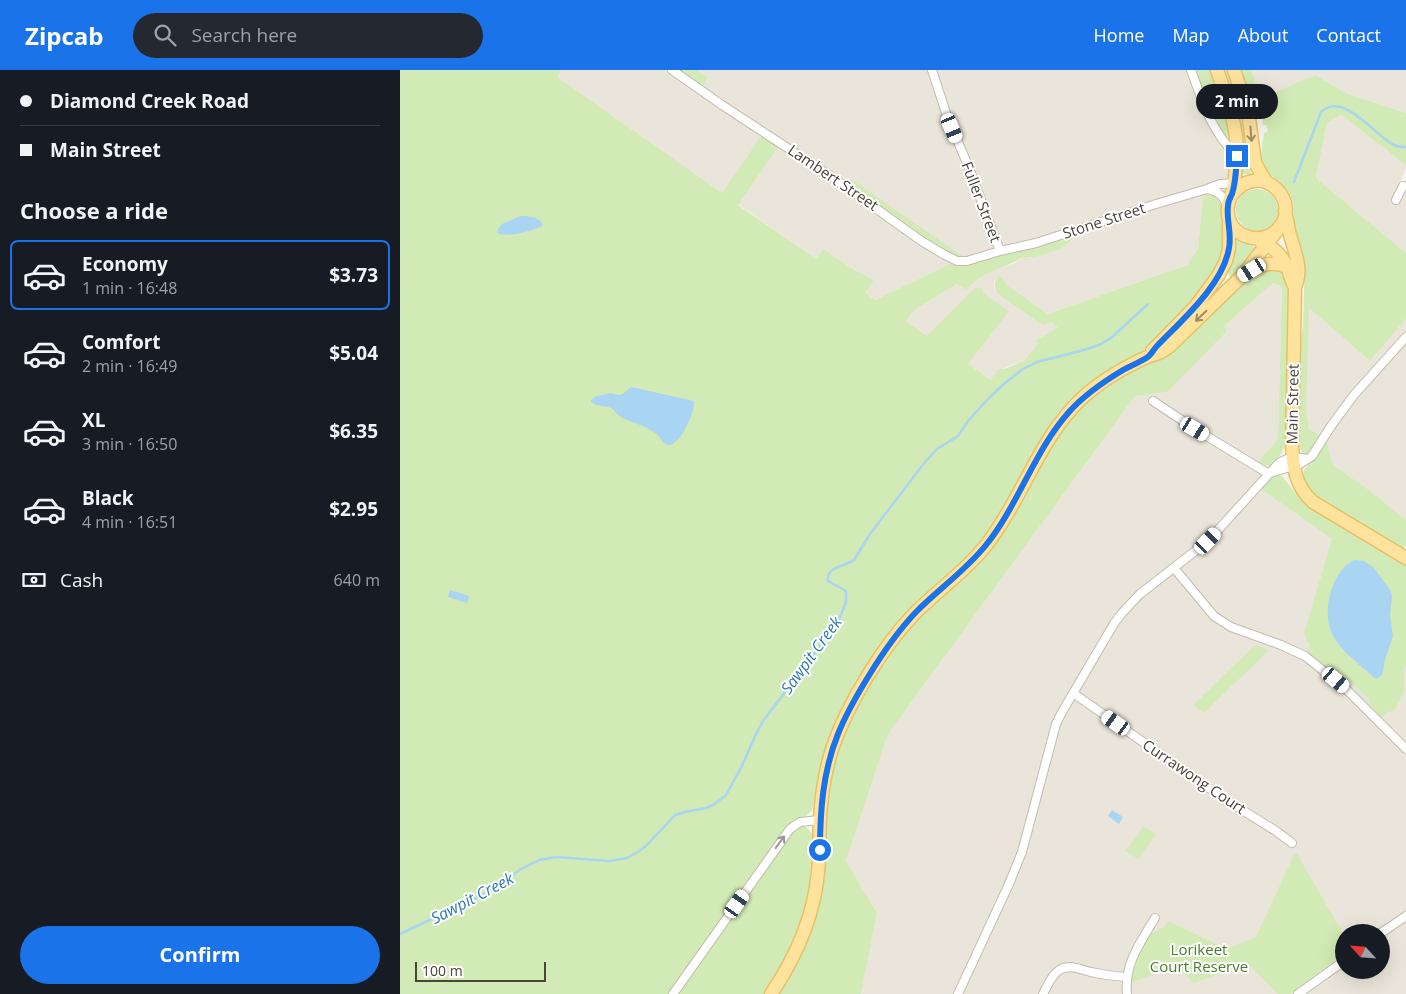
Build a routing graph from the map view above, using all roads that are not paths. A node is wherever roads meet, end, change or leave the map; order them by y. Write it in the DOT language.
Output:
graph roads {
  1 [pos="672,70"];
  2 [pos="932,70"];
  3 [pos="1191,70"];
  4 [pos="1217,70"];
  5 [pos="1234,70"];
  6 [pos="1237,156"];
  7 [pos="1266,182"];
  8 [pos="1236,188"];
  9 [pos="1207,189"];
  10 [pos="1286,211"];
  11 [pos="1228,214"];
  12 [pos="1279,228"];
  13 [pos="1251,238"];
  14 [pos="1267,244"];
  15 [pos="1000,251"];
  16 [pos="1287,267"];
  17 [pos="1242,276"];
  18 [pos="1295,287"];
  19 [pos="1406,337"];
  20 [pos="1149,356"];
  21 [pos="1153,401"];
  22 [pos="1294,462"];
  23 [pos="1270,473"];
  24 [pos="1406,558"];
  25 [pos="1174,568"];
  26 [pos="1073,693"];
  27 [pos="1406,749"];
  28 [pos="820,820"];
  29 [pos="1292,843"];
  30 [pos="1406,916"];
  31 [pos="1155,918"];
  32 [pos="1390,928"];
  33 [pos="1335,967"];
  34 [pos="1126,977"];
  35 [pos="673,994"];
  36 [pos="772,994"];
  37 [pos="958,994"];
  38 [pos="1043,994"];
  39 [pos="1127,994"];
  40 [pos="1298,994"];
  1 -- 15 [label="street, Lambert Street"];
  2 -- 15 [label="street, Fuller Street"];
  3 -- 6 [label="street"];
  4 -- 6 [label="main road"];
  5 -- 7 [label="main road, one-way"];
  6 -- 8 [label="main road"];
  7 -- 8 [label="main road"];
  7 -- 10 [label="main road"];
  8 -- 9 [label="street, Stone Street"];
  8 -- 11 [label="main road"];
  9 -- 11 [label="street"];
  9 -- 15 [label="street, Stone Street"];
  10 -- 12 [label="main road"];
  10 -- 18 [label="main road, Main Street"];
  11 -- 13 [label="main road"];
  11 -- 20 [label="main road"];
  12 -- 13 [label="main road"];
  12 -- 14 [label="main road"];
  13 -- 14 [label="main road, Main Street"];
  14 -- 16 [label="main road, Main Street"];
  14 -- 17 [label="main road"];
  16 -- 17 [label="main road"];
  16 -- 18 [label="main road, Main Street"];
  17 -- 20 [label="main road, one-way"];
  18 -- 22 [label="main road, Main Street"];
  19 -- 22 [label="street"];
  20 -- 28 [label="main road"];
  21 -- 23 [label="street"];
  22 -- 23 [label="street"];
  22 -- 24 [label="main road, Main Street"];
  23 -- 25 [label="street"];
  25 -- 26 [label="street"];
  25 -- 27 [label="street"];
  26 -- 29 [label="street, Currawong Court"];
  26 -- 37 [label="street"];
  35 -- 28 [label="street, one-way"];
  28 -- 36 [label="main road"];
  30 -- 32 [label="street"];
  31 -- 34 [label="street"];
  33 -- 40 [label="street"];
  34 -- 38 [label="street"];
  34 -- 39 [label="street"];
}
